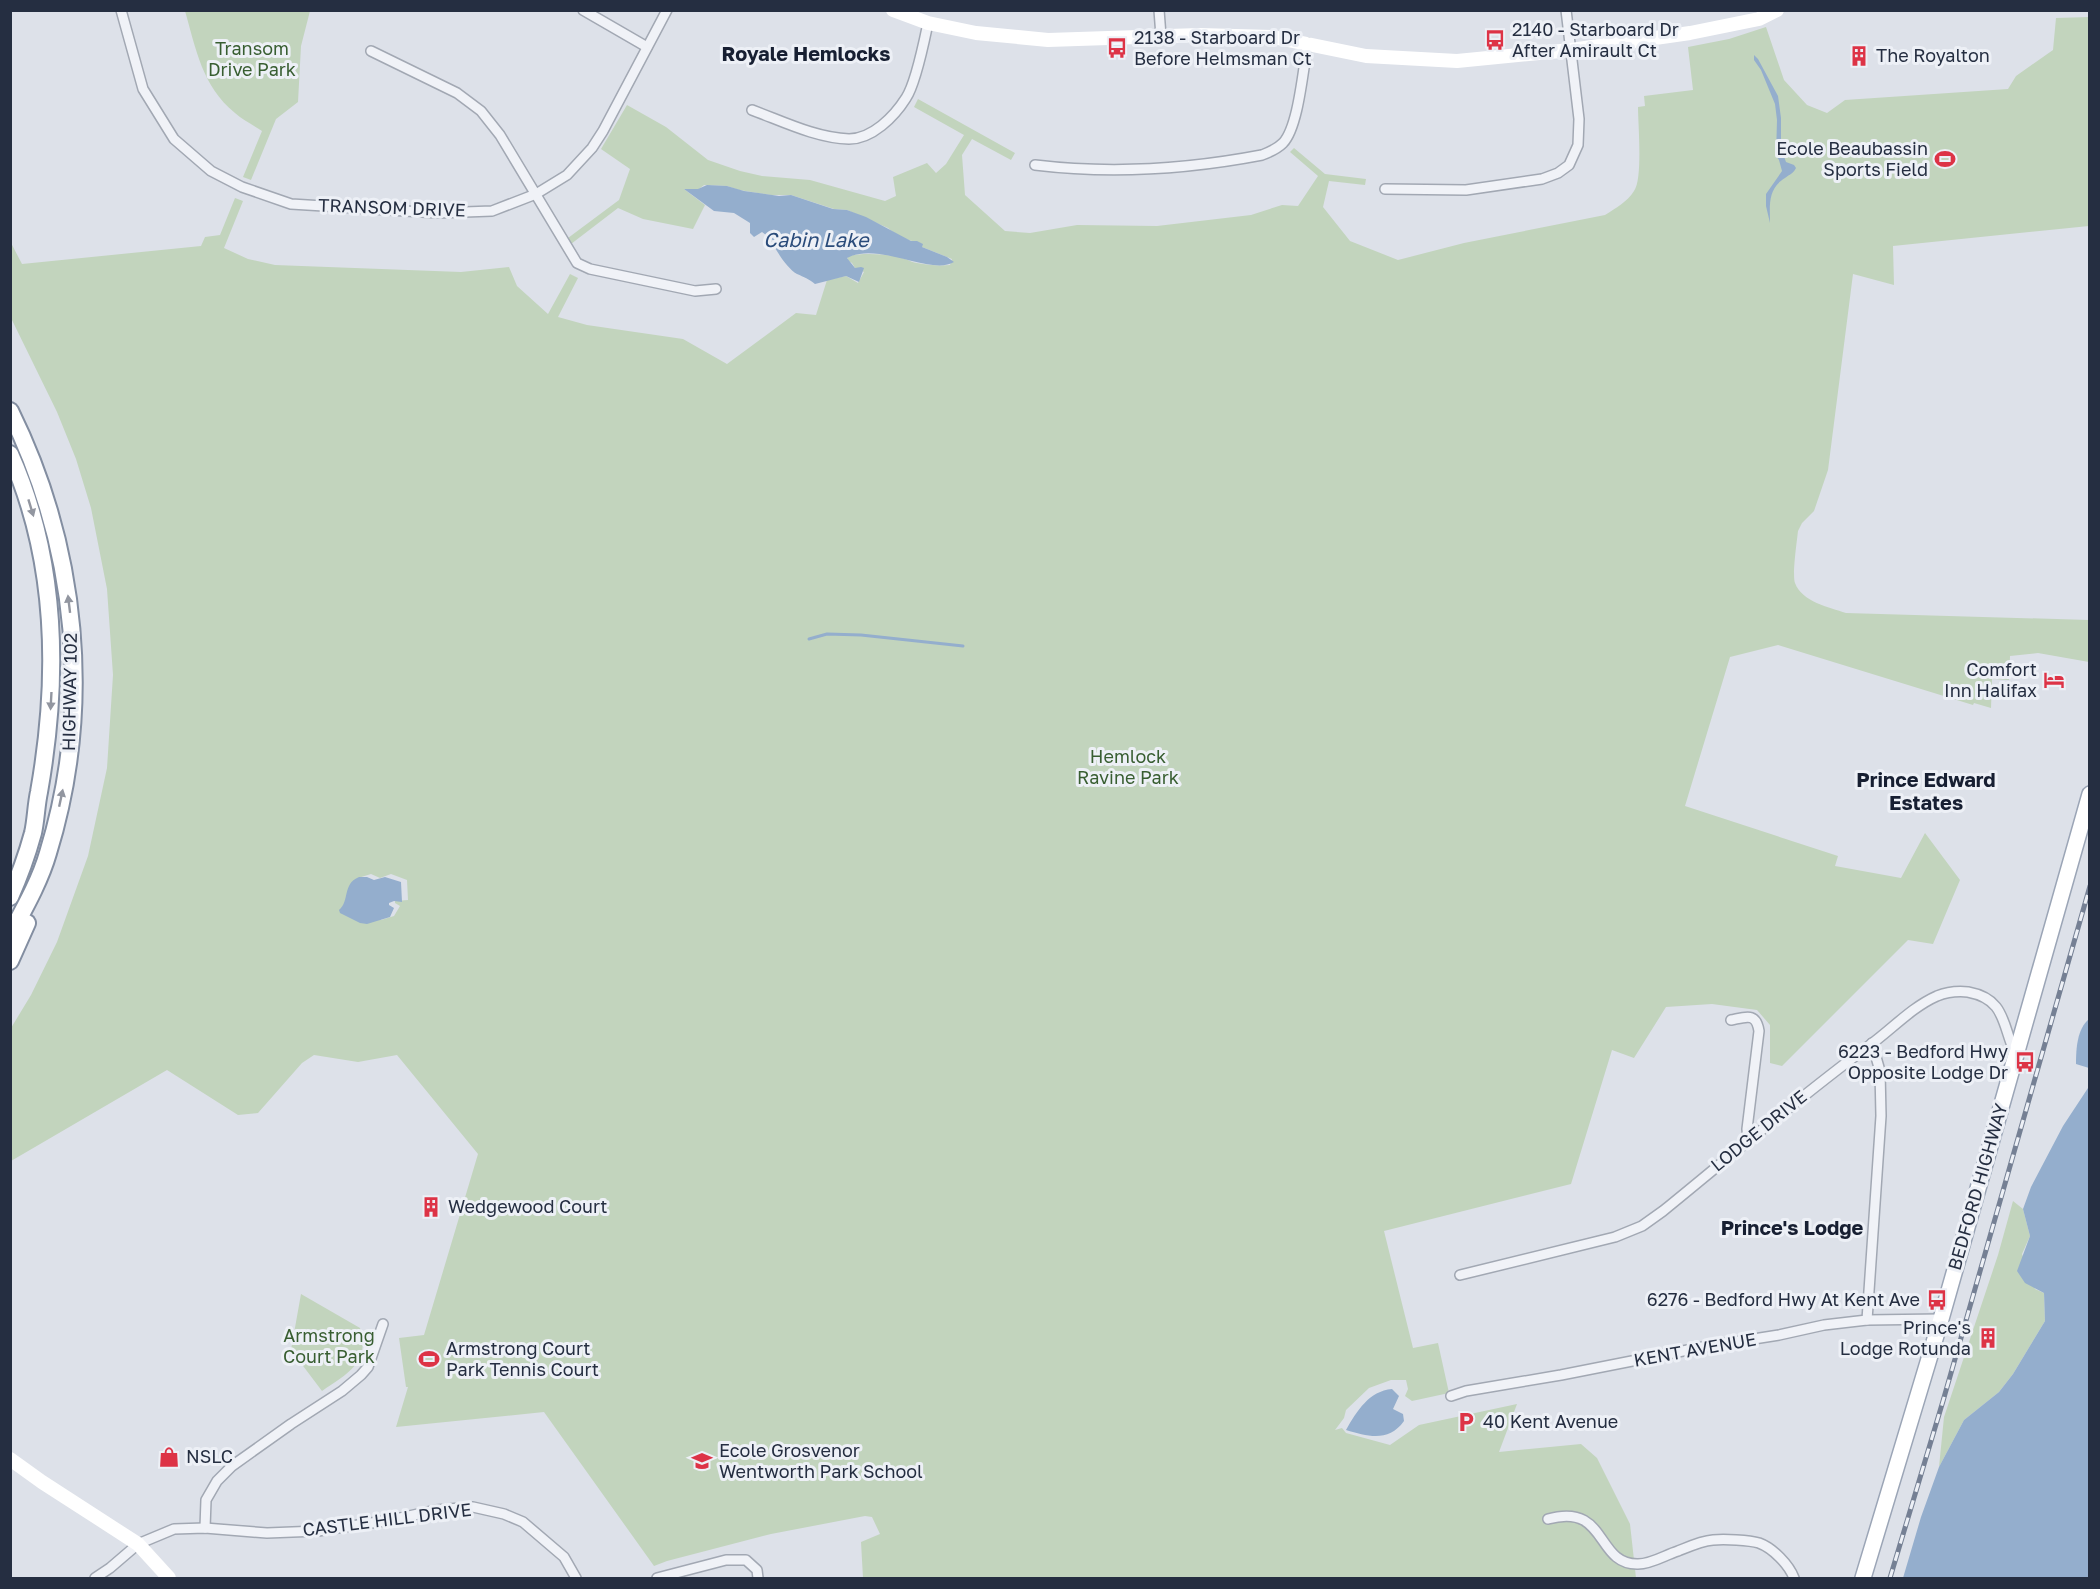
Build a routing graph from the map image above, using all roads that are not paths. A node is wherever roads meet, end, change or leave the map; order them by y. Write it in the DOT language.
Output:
graph roads {
  1 [pos="121,10"];
  2 [pos="583,10"];
  3 [pos="667,10"];
  4 [pos="893,10"];
  5 [pos="1159,10"];
  6 [pos="1566,10"];
  7 [pos="1777,10"];
  8 [pos="928,23"];
  9 [pos="1161,36"];
  10 [pos="1308,43"];
  11 [pos="647,47"];
  12 [pos="371,51"];
  13 [pos="1570,51"];
  14 [pos="752,110"];
  15 [pos="1035,165"];
  16 [pos="1385,189"];
  17 [pos="536,194"];
  18 [pos="716,289"];
  19 [pos="10,411"];
  20 [pos="10,454"];
  21 [pos="2090,794"];
  22 [pos="38,795"];
  23 [pos="48,855"];
  24 [pos="10,869"];
  25 [pos="10,897"];
  26 [pos="10,936"];
  27 [pos="10,961"];
  28 [pos="1731,1020"];
  29 [pos="1872,1043"];
  30 [pos="2016,1055"];
  31 [pos="1749,1141"];
  32 [pos="1460,1275"];
  33 [pos="1941,1319"];
  34 [pos="1867,1320"];
  35 [pos="383,1324"];
  36 [pos="1451,1396"];
  37 [pos="10,1459"];
  38 [pos="1548,1519"];
  39 [pos="205,1528"];
  40 [pos="138,1544"];
  41 [pos="758,1574"];
  42 [pos="95,1578"];
  43 [pos="169,1578"];
  44 [pos="576,1578"];
  45 [pos="657,1578"];
  46 [pos="1794,1578"];
  47 [pos="1863,1578"];
  1 -- 17 [label="street, TRANSOM DRIVE"];
  2 -- 11 [label="street"];
  3 -- 11 [label="street, TRANSOM DRIVE"];
  4 -- 8 [label="street"];
  5 -- 9 [label="street"];
  6 -- 13 [label="street"];
  7 -- 13 [label="street"];
  8 -- 9 [label="street"];
  8 -- 14 [label="street"];
  9 -- 10 [label="street"];
  10 -- 13 [label="street"];
  10 -- 15 [label="street"];
  11 -- 17 [label="street, TRANSOM DRIVE"];
  12 -- 17 [label="street"];
  13 -- 16 [label="street"];
  17 -- 18 [label="street"];
  23 -- 19 [label="highway, HIGHWAY 102, one-way"];
  20 -- 22 [label="highway, HIGHWAY 102, one-way"];
  21 -- 30 [label="main road, BEDFORD HIGHWAY"];
  22 -- 24 [label="highway"];
  22 -- 25 [label="highway, HIGHWAY 102"];
  23 -- 26 [label="highway, HIGHWAY 102"];
  23 -- 27 [label="highway"];
  28 -- 31 [label="street"];
  29 -- 30 [label="street, LODGE DRIVE"];
  29 -- 31 [label="street, LODGE DRIVE"];
  29 -- 34 [label="street"];
  30 -- 33 [label="main road, BEDFORD HIGHWAY"];
  31 -- 32 [label="street, LODGE DRIVE"];
  33 -- 34 [label="street, KENT AVENUE"];
  33 -- 47 [label="main road, BEDFORD HIGHWAY"];
  34 -- 36 [label="street, KENT AVENUE"];
  35 -- 39 [label="street"];
  37 -- 40 [label="street"];
  38 -- 46 [label="street"];
  39 -- 40 [label="street, CASTLE HILL DRIVE"];
  39 -- 44 [label="street, CASTLE HILL DRIVE"];
  40 -- 42 [label="street, CASTLE HILL DRIVE"];
  40 -- 43 [label="street"];
  41 -- 45 [label="street"];
}
